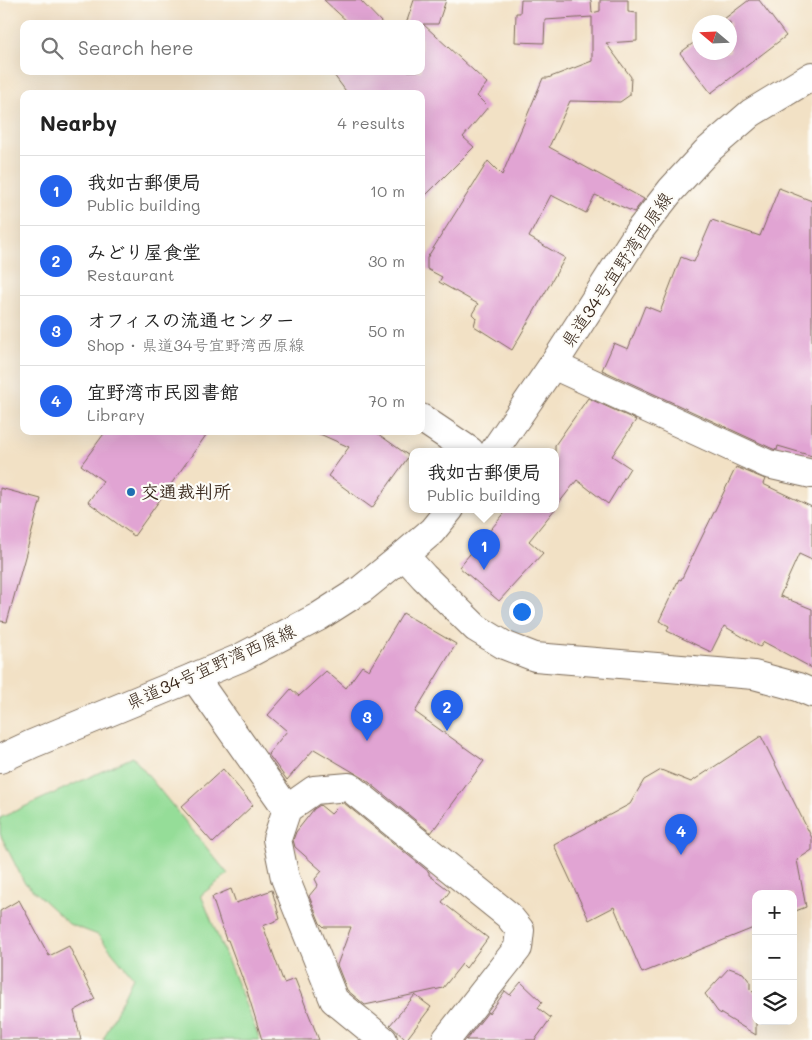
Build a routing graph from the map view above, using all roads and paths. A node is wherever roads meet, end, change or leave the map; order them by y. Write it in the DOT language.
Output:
graph roads {
  1 [pos="812,76"];
  2 [pos="553,365"];
  3 [pos="425,421"];
  4 [pos="466,448"];
  5 [pos="496,448"];
  6 [pos="812,474"];
  7 [pos="447,513"];
  8 [pos="404,555"];
  9 [pos="194,677"];
  10 [pos="812,693"];
  11 [pos="0,759"];
  12 [pos="287,808"];
  13 [pos="382,1040"];
  14 [pos="446,1040"];
  1 -- 2 [label="street, 県道34号宜野湾西原線"];
  2 -- 5 [label="street, 県道34号宜野湾西原線"];
  2 -- 6 [label="street"];
  3 -- 4 [label="street"];
  7 -- 8 [label="street, 県道34号宜野湾西原線"];
  8 -- 9 [label="street, 県道34号宜野湾西原線"];
  8 -- 10 [label="street"];
  9 -- 11 [label="street, 県道34号宜野湾西原線"];
  9 -- 12 [label="street"];
  12 -- 13 [label="street"];
  12 -- 14 [label="street"];
}
